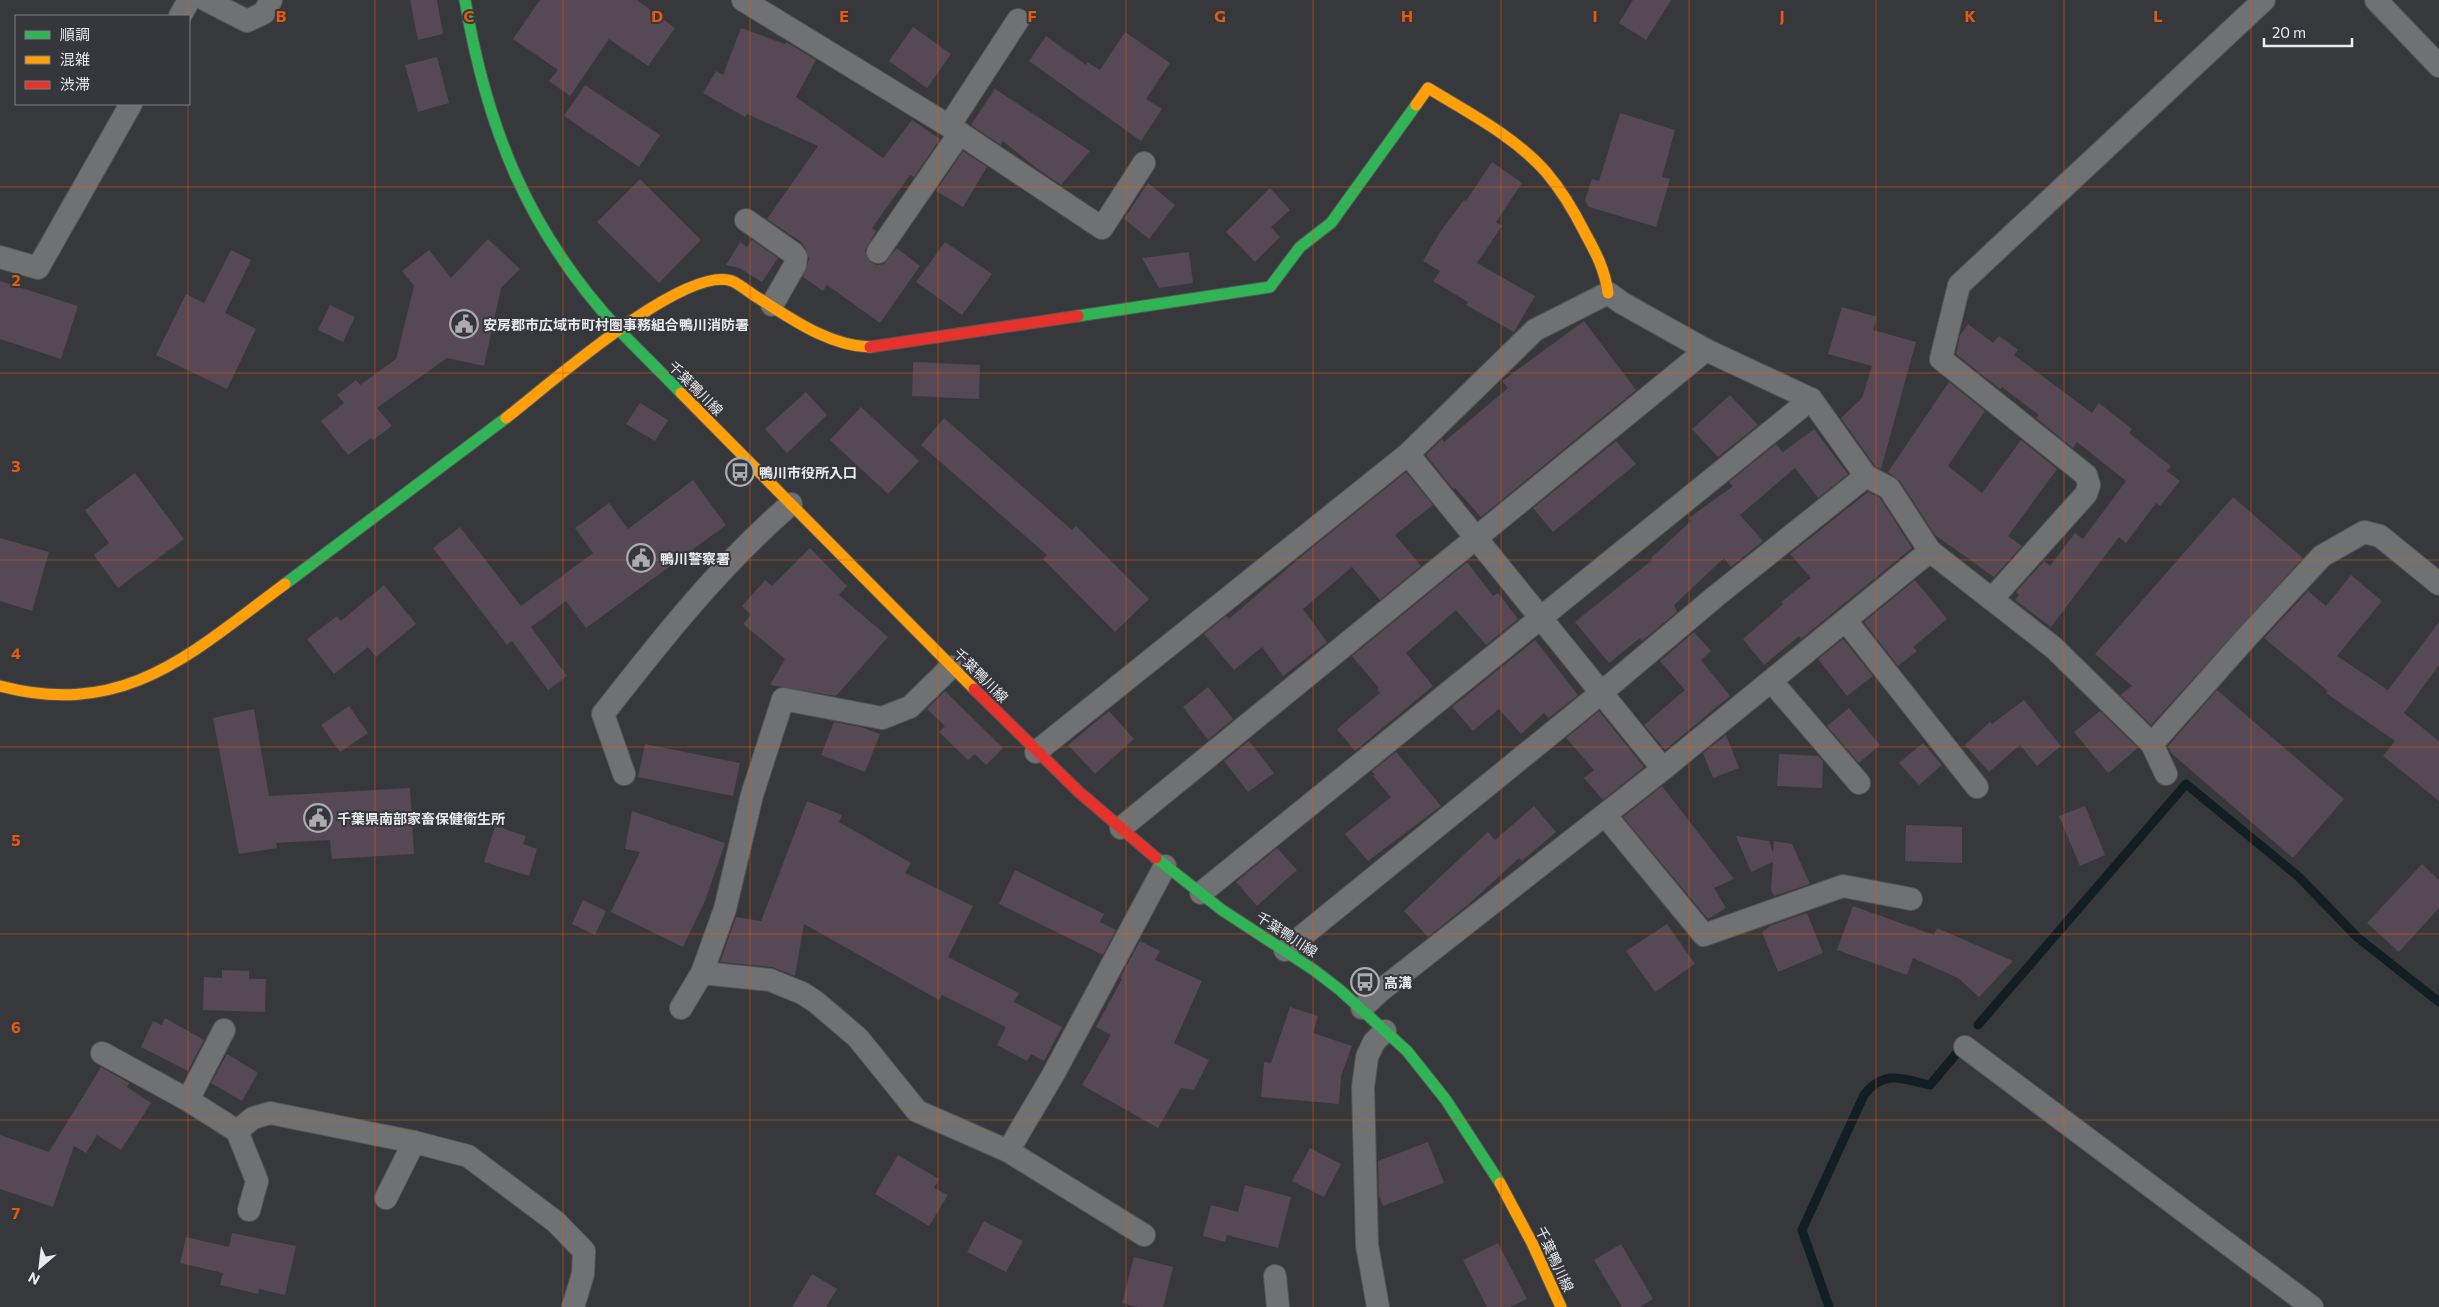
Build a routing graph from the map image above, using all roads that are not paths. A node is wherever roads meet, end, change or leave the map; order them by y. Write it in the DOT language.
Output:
graph roads {
  1 [pos="189,0"];
  2 [pos="206,0"];
  3 [pos="271,0"];
  4 [pos="464,0"];
  5 [pos="743,0"];
  6 [pos="2264,0"];
  7 [pos="2376,0"];
  8 [pos="181,15"];
  9 [pos="1018,20"];
  10 [pos="2439,66"];
  11 [pos="130,105"];
  12 [pos="954,130"];
  13 [pos="1144,163"];
  14 [pos="746,220"];
  15 [pos="878,252"];
  16 [pos="0,257"];
  17 [pos="1608,293"];
  18 [pos="772,305"];
  19 [pos="619,330"];
  20 [pos="1706,350"];
  21 [pos="1811,399"];
  22 [pos="1408,454"];
  23 [pos="1866,476"];
  24 [pos="791,504"];
  25 [pos="1476,538"];
  26 [pos="1930,551"];
  27 [pos="2439,584"];
  28 [pos="1992,599"];
  29 [pos="1541,617"];
  30 [pos="1846,621"];
  31 [pos="951,667"];
  32 [pos="1772,682"];
  33 [pos="0,686"];
  34 [pos="1601,693"];
  35 [pos="2152,744"];
  36 [pos="1036,752"];
  37 [pos="1663,770"];
  38 [pos="624,774"];
  39 [pos="2166,774"];
  40 [pos="1859,783"];
  41 [pos="1977,787"];
  42 [pos="1605,815"];
  43 [pos="1121,828"];
  44 [pos="1165,866"];
  45 [pos="1201,893"];
  46 [pos="1911,899"];
  47 [pos="1285,950"];
  48 [pos="702,973"];
  49 [pos="681,1008"];
  50 [pos="1362,1008"];
  51 [pos="224,1030"];
  52 [pos="1385,1031"];
  53 [pos="1965,1047"];
  54 [pos="102,1053"];
  55 [pos="188,1100"];
  56 [pos="237,1131"];
  57 [pos="414,1142"];
  58 [pos="1008,1151"];
  59 [pos="386,1198"];
  60 [pos="249,1210"];
  61 [pos="1144,1235"];
  62 [pos="1275,1276"];
  63 [pos="573,1307"];
  64 [pos="1278,1307"];
  65 [pos="1378,1307"];
  66 [pos="1561,1307"];
  67 [pos="2312,1307"];
  1 -- 8 [label="street"];
  2 -- 3 [label="street"];
  4 -- 19 [label="street, 千葉鴨川線"];
  5 -- 12 [label="street"];
  6 -- 28 [label="street"];
  7 -- 10 [label="street"];
  9 -- 12 [label="street"];
  11 -- 16 [label="street"];
  12 -- 13 [label="street"];
  12 -- 15 [label="street"];
  14 -- 18 [label="street"];
  17 -- 18 [label="street"];
  17 -- 20 [label="street"];
  17 -- 22 [label="street"];
  18 -- 19 [label="street"];
  19 -- 24 [label="street, 千葉鴨川線"];
  19 -- 33 [label="street"];
  20 -- 21 [label="street"];
  20 -- 25 [label="street"];
  21 -- 23 [label="street"];
  21 -- 29 [label="street"];
  22 -- 25 [label="street"];
  22 -- 36 [label="street"];
  23 -- 26 [label="street"];
  23 -- 34 [label="street"];
  24 -- 31 [label="street, 千葉鴨川線"];
  24 -- 38 [label="street"];
  25 -- 29 [label="street"];
  25 -- 43 [label="street"];
  26 -- 28 [label="street"];
  26 -- 30 [label="street"];
  27 -- 35 [label="street"];
  28 -- 35 [label="street"];
  29 -- 34 [label="street"];
  29 -- 45 [label="street"];
  30 -- 32 [label="street"];
  30 -- 41 [label="street"];
  31 -- 36 [label="street, 千葉鴨川線"];
  31 -- 48 [label="street"];
  32 -- 37 [label="street"];
  32 -- 40 [label="street"];
  34 -- 37 [label="street"];
  34 -- 47 [label="street"];
  35 -- 39 [label="street"];
  36 -- 43 [label="street, 千葉鴨川線"];
  37 -- 42 [label="street"];
  42 -- 46 [label="street"];
  42 -- 50 [label="street"];
  43 -- 44 [label="street, 千葉鴨川線"];
  44 -- 45 [label="street, 千葉鴨川線"];
  44 -- 58 [label="street"];
  45 -- 47 [label="street, 千葉鴨川線"];
  47 -- 50 [label="street, 千葉鴨川線"];
  48 -- 49 [label="street"];
  48 -- 58 [label="street"];
  50 -- 52 [label="street, 千葉鴨川線"];
  51 -- 55 [label="street"];
  52 -- 65 [label="street"];
  52 -- 66 [label="street, 千葉鴨川線"];
  53 -- 67 [label="street"];
  54 -- 55 [label="street"];
  55 -- 56 [label="street"];
  56 -- 57 [label="street"];
  56 -- 60 [label="street"];
  57 -- 59 [label="street"];
  57 -- 63 [label="street"];
  58 -- 61 [label="street"];
  62 -- 64 [label="street"];
}
